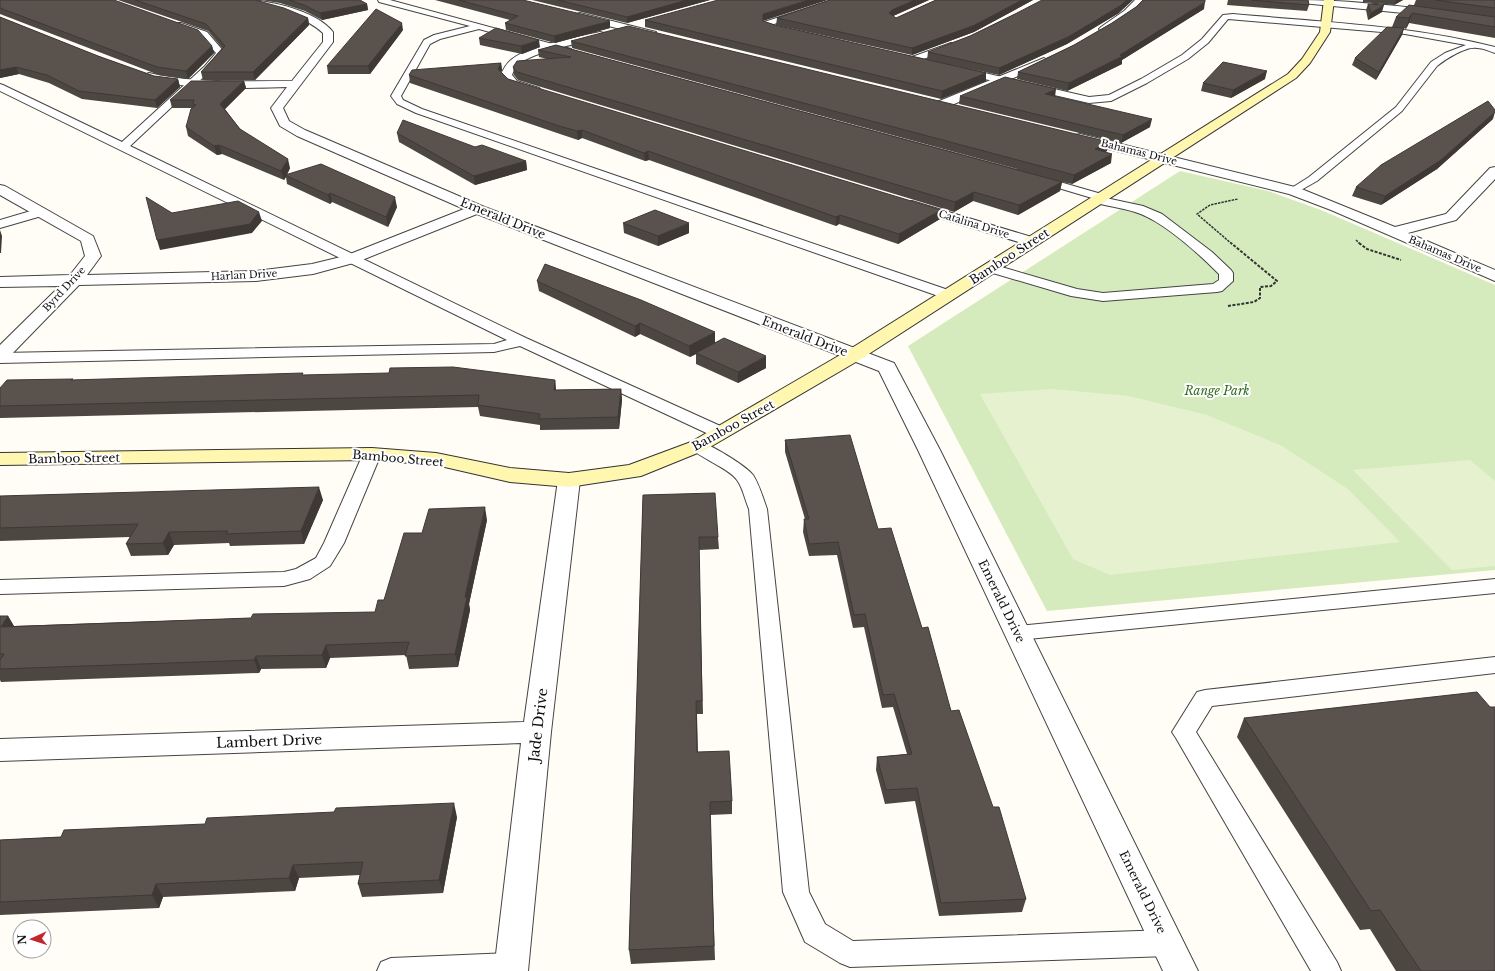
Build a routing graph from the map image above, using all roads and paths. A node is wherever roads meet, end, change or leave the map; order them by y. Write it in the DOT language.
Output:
graph roads {
  1 [pos="249,0"];
  2 [pos="382,0"];
  3 [pos="840,0"];
  4 [pos="1140,0"];
  5 [pos="1302,0"];
  6 [pos="1329,1"];
  7 [pos="568,13"];
  8 [pos="1444,15"];
  9 [pos="650,21"];
  10 [pos="171,23"];
  11 [pos="1326,23"];
  12 [pos="478,26"];
  13 [pos="628,28"];
  14 [pos="796,34"];
  15 [pos="1093,36"];
  16 [pos="666,37"];
  17 [pos="956,44"];
  18 [pos="1475,45"];
  19 [pos="556,48"];
  20 [pos="1495,50"];
  21 [pos="577,54"];
  22 [pos="1053,56"];
  23 [pos="927,64"];
  24 [pos="957,70"];
  25 [pos="138,72"];
  26 [pos="1001,80"];
  27 [pos="191,84"];
  28 [pos="294,84"];
  29 [pos="0,87"];
  30 [pos="543,93"];
  31 [pos="926,101"];
  32 [pos="941,105"];
  33 [pos="964,110"];
  34 [pos="1069,136"];
  35 [pos="123,147"];
  36 [pos="1163,158"];
  37 [pos="1495,171"];
  38 [pos="1028,176"];
  39 [pos="0,189"];
  40 [pos="1294,191"];
  41 [pos="1099,198"];
  42 [pos="1245,198"];
  43 [pos="903,202"];
  44 [pos="478,209"];
  45 [pos="41,212"];
  46 [pos="0,224"];
  47 [pos="1394,232"];
  48 [pos="1354,239"];
  49 [pos="1030,242"];
  50 [pos="351,259"];
  51 [pos="1402,260"];
  52 [pos="991,268"];
  53 [pos="1495,276"];
  54 [pos="74,280"];
  55 [pos="0,282"];
  56 [pos="949,295"];
  57 [pos="1221,307"];
  58 [pos="521,341"];
  59 [pos="0,355"];
  60 [pos="854,355"];
  61 [pos="0,358"];
  62 [pos="721,433"];
  63 [pos="698,446"];
  64 [pos="372,454"];
  65 [pos="0,459"];
  66 [pos="569,480"];
  67 [pos="1495,586"];
  68 [pos="0,587"];
  69 [pos="1018,633"];
  70 [pos="1495,665"];
  71 [pos="537,732"];
  72 [pos="0,750"];
  73 [pos="1168,943"];
  74 [pos="512,969"];
  75 [pos="390,971"];
  76 [pos="1181,971"];
  77 [pos="1327,971"];
  1 -- 28 [label="street, Emerald Drive"];
  2 -- 12 [label="lane"];
  3 -- 14 [label="lane"];
  4 -- 15 [label="street"];
  5 -- 6 [label="street"];
  6 -- 8 [label="street"];
  6 -- 11 [label="street, Bamboo Street"];
  7 -- 13 [label="street"];
  9 -- 13 [label="street"];
  10 -- 27 [label="lane"];
  11 -- 18 [label="lane"];
  11 -- 26 [label="lane"];
  11 -- 36 [label="street, Bamboo Street"];
  12 -- 19 [label="lane"];
  12 -- 56 [label="lane"];
  13 -- 16 [label="street"];
  13 -- 19 [label="street"];
  17 -- 23 [label="lane"];
  18 -- 20 [label="lane"];
  18 -- 40 [label="lane"];
  19 -- 21 [label="lane"];
  19 -- 30 [label="street"];
  22 -- 26 [label="street"];
  24 -- 26 [label="lane"];
  25 -- 27 [label="street"];
  26 -- 32 [label="street"];
  27 -- 28 [label="street"];
  27 -- 35 [label="lane"];
  28 -- 44 [label="street, Emerald Drive"];
  29 -- 35 [label="lane"];
  31 -- 32 [label="street"];
  32 -- 33 [label="street"];
  34 -- 36 [label="street, Bahamas Drive"];
  35 -- 50 [label="lane"];
  36 -- 40 [label="street, Bahamas Drive"];
  36 -- 41 [label="street, Bamboo Street"];
  37 -- 47 [label="street"];
  38 -- 41 [label="lane"];
  39 -- 45 [label="street, Byrd Drive"];
  40 -- 47 [label="street, Bahamas Drive"];
  41 -- 49 [label="street, Bamboo Street"];
  41 -- 52 [label="lane"];
  42 -- 57 [label="path"];
  43 -- 49 [label="street, Catalina Drive"];
  44 -- 50 [label="street, Harlan Drive"];
  44 -- 60 [label="street, Emerald Drive"];
  45 -- 46 [label="lane"];
  45 -- 54 [label="street, Byrd Drive"];
  47 -- 53 [label="street, Bahamas Drive"];
  48 -- 51 [label="path"];
  49 -- 52 [label="street, Bamboo Street"];
  50 -- 54 [label="street, Harlan Drive"];
  50 -- 58 [label="lane"];
  52 -- 56 [label="street, Bamboo Street"];
  54 -- 55 [label="street, Harlan Drive"];
  54 -- 59 [label="street, Byrd Drive"];
  56 -- 60 [label="street, Bamboo Street"];
  58 -- 61 [label="lane"];
  58 -- 62 [label="lane"];
  60 -- 62 [label="street, Bamboo Street"];
  60 -- 69 [label="street, Emerald Drive"];
  62 -- 63 [label="street, Bamboo Street"];
  63 -- 66 [label="street, Bamboo Street"];
  63 -- 73 [label="lane"];
  64 -- 65 [label="street, Bamboo Street"];
  64 -- 66 [label="street, Bamboo Street"];
  64 -- 68 [label="lane"];
  66 -- 71 [label="street, Jade Drive"];
  67 -- 69 [label="lane"];
  69 -- 73 [label="street, Emerald Drive"];
  70 -- 77 [label="lane"];
  71 -- 72 [label="street, Lambert Drive"];
  71 -- 74 [label="street, Jade Drive"];
  73 -- 76 [label="street, Emerald Drive"];
  74 -- 75 [label="lane"];
}
